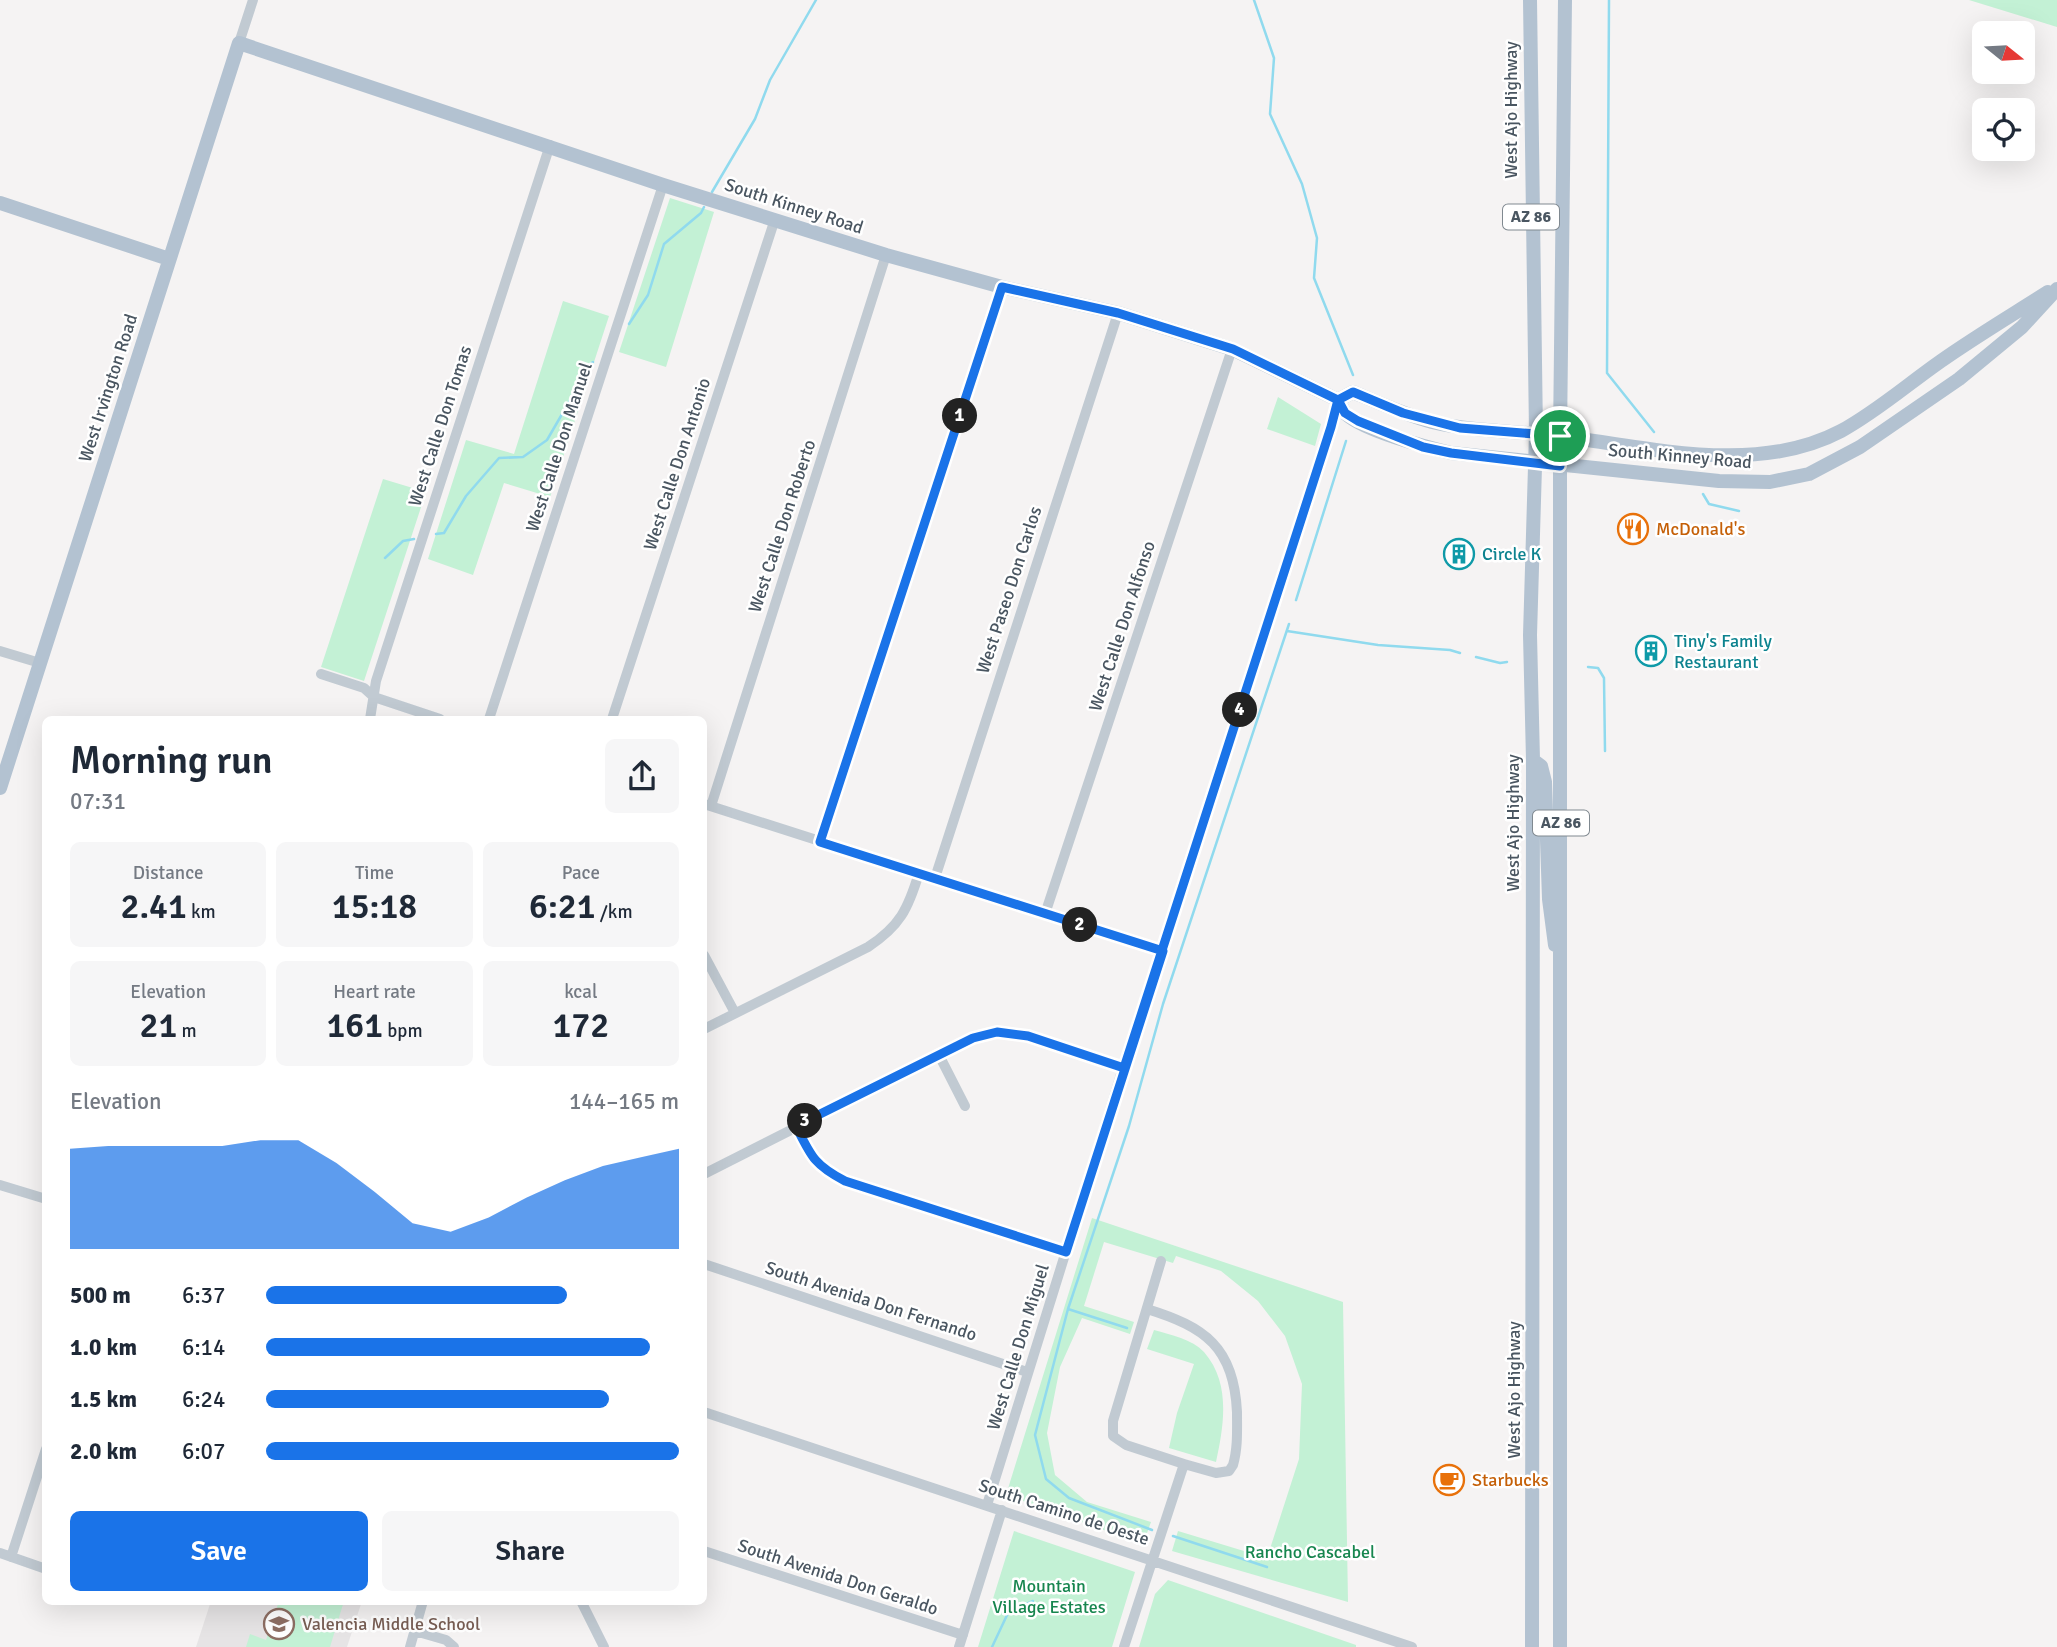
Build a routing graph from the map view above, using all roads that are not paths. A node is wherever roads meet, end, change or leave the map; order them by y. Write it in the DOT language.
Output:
graph roads {
  1 [pos="253,0"];
  2 [pos="1530,0"];
  3 [pos="1565,0"];
  4 [pos="239,43"];
  5 [pos="550,145"];
  6 [pos="663,185"];
  7 [pos="0,203"];
  8 [pos="775,219"];
  9 [pos="886,255"];
  10 [pos="169,259"];
  11 [pos="1002,287"];
  12 [pos="2057,287"];
  13 [pos="1118,313"];
  14 [pos="1232,349"];
  15 [pos="1338,400"];
  16 [pos="1536,433"];
  17 [pos="1560,436"];
  18 [pos="1535,463"];
  19 [pos="1560,466"];
  20 [pos="0,651"];
  21 [pos="40,663"];
  22 [pos="321,674"];
  23 [pos="374,697"];
  24 [pos="371,716"];
  25 [pos="431,716"];
  26 [pos="490,716"];
  27 [pos="613,716"];
  28 [pos="1533,760"];
  29 [pos="0,788"];
  30 [pos="707,805"];
  31 [pos="820,842"];
  32 [pos="919,873"];
  33 [pos="935,878"];
  34 [pos="1045,914"];
  35 [pos="1163,951"];
  36 [pos="707,960"];
  37 [pos="1561,967"];
  38 [pos="736,1013"];
  39 [pos="707,1028"];
  40 [pos="939,1055"];
  41 [pos="1124,1068"];
  42 [pos="965,1106"];
  43 [pos="796,1126"];
  44 [pos="707,1172"];
  45 [pos="0,1185"];
  46 [pos="42,1198"];
  47 [pos="1066,1252"];
  48 [pos="1161,1261"];
  49 [pos="707,1265"];
  50 [pos="1147,1309"];
  51 [pos="1027,1372"];
  52 [pos="707,1413"];
  53 [pos="42,1459"];
  54 [pos="1184,1464"];
  55 [pos="987,1505"];
  56 [pos="1002,1510"];
  57 [pos="707,1552"];
  58 [pos="5,1555"];
  59 [pos="1153,1561"];
  60 [pos="42,1568"];
  61 [pos="423,1605"];
  62 [pos="583,1605"];
  63 [pos="415,1631"];
  64 [pos="962,1635"];
  65 [pos="410,1647"];
  66 [pos="454,1647"];
  67 [pos="604,1647"];
  68 [pos="959,1647"];
  69 [pos="1124,1647"];
  70 [pos="1412,1647"];
  71 [pos="1532,1647"];
  72 [pos="1560,1647"];
  1 -- 4 [label="street, West Irvington Road"];
  2 -- 16 [label="main road, West Ajo Highway / AZ 86"];
  3 -- 17 [label="main road, AZ 86"];
  4 -- 5 [label="main road, South Kinney Road"];
  4 -- 10 [label="main road, West Irvington Road"];
  5 -- 6 [label="main road, South Kinney Road"];
  5 -- 23 [label="street, West Calle Don Tomas"];
  6 -- 8 [label="main road, South Kinney Road"];
  6 -- 26 [label="street, West Calle Don Manuel"];
  7 -- 10 [label="main road"];
  8 -- 9 [label="main road, South Kinney Road"];
  8 -- 27 [label="street, West Calle Don Antonio"];
  9 -- 11 [label="main road, South Kinney Road"];
  9 -- 30 [label="street, West Calle Don Roberto"];
  10 -- 21 [label="main road, West Irvington Road"];
  11 -- 13 [label="main road, South Kinney Road"];
  11 -- 31 [label="street"];
  12 -- 17 [label="main road, South Kinney Road"];
  12 -- 19 [label="main road, South Kinney Road"];
  13 -- 14 [label="main road, South Kinney Road"];
  13 -- 33 [label="street, West Paseo Don Carlos"];
  14 -- 15 [label="main road, South Kinney Road"];
  14 -- 34 [label="street, West Calle Don Alfonso"];
  15 -- 16 [label="main road, South Kinney Road"];
  15 -- 18 [label="main road, South Kinney Road"];
  15 -- 35 [label="street, West Calle Don Miguel"];
  16 -- 17 [label="main road, South Kinney Road"];
  16 -- 18 [label="main road, West Ajo Highway / AZ 86"];
  17 -- 19 [label="main road, AZ 86"];
  18 -- 19 [label="main road, South Kinney Road"];
  18 -- 28 [label="main road, West Ajo Highway / AZ 86"];
  19 -- 37 [label="main road, AZ 86"];
  20 -- 21 [label="street"];
  21 -- 29 [label="main road, West Irvington Road"];
  22 -- 23 [label="street"];
  23 -- 24 [label="street, West Calle Don Tomas"];
  23 -- 25 [label="street"];
  28 -- 37 [label="main road"];
  28 -- 71 [label="main road, West Ajo Highway / AZ 86"];
  30 -- 31 [label="street"];
  31 -- 32 [label="street"];
  32 -- 33 [label="street"];
  32 -- 38 [label="street"];
  33 -- 34 [label="street"];
  34 -- 35 [label="street"];
  35 -- 41 [label="street, West Calle Don Miguel"];
  36 -- 38 [label="street"];
  37 -- 72 [label="main road, AZ 86"];
  38 -- 39 [label="street"];
  40 -- 41 [label="street"];
  40 -- 42 [label="street"];
  40 -- 43 [label="street"];
  41 -- 47 [label="street, West Calle Don Miguel"];
  43 -- 44 [label="street"];
  43 -- 47 [label="street"];
  45 -- 46 [label="street"];
  47 -- 51 [label="street, West Calle Don Miguel"];
  48 -- 50 [label="street"];
  49 -- 51 [label="street, South Avenida Don Fernando"];
  50 -- 54 [label="street"];
  50 -- 54 [label="street"];
  51 -- 55 [label="street, West Calle Don Miguel"];
  52 -- 55 [label="street, South Camino de Oeste"];
  53 -- 58 [label="street"];
  54 -- 59 [label="street"];
  55 -- 56 [label="street, South Camino de Oeste"];
  56 -- 59 [label="street, South Camino de Oeste"];
  56 -- 64 [label="street"];
  57 -- 64 [label="street, South Avenida Don Geraldo"];
  58 -- 60 [label="street"];
  59 -- 69 [label="street"];
  59 -- 70 [label="street, South Camino de Oeste"];
  61 -- 63 [label="street"];
  62 -- 67 [label="street"];
  63 -- 65 [label="street"];
  63 -- 66 [label="street"];
  64 -- 68 [label="street"];
}
